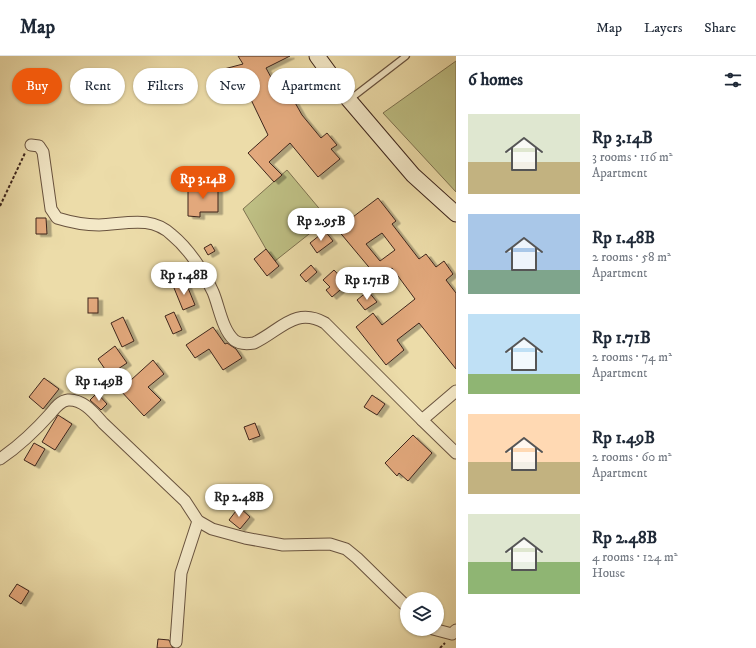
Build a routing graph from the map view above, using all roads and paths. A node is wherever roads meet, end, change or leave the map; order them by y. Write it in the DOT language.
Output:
graph roads {
  1 [pos="317,56"];
  2 [pos="406,56"];
  3 [pos="326,68"];
  4 [pos="355,95"];
  5 [pos="352,104"];
  6 [pos="31,145"];
  7 [pos="0,206"];
  8 [pos="456,214"];
  9 [pos="456,391"];
  10 [pos="422,420"];
  11 [pos="456,453"];
  12 [pos="0,459"];
  13 [pos="198,521"];
  14 [pos="400,600"];
  15 [pos="456,630"];
  16 [pos="444,632"];
  17 [pos="176,642"];
  1 -- 3 [label="street"];
  2 -- 4 [label="lane"];
  5 -- 8 [label="street"];
  6 -- 7 [label="path"];
  6 -- 10 [label="street"];
  9 -- 10 [label="street"];
  10 -- 11 [label="street"];
  12 -- 13 [label="street"];
  13 -- 14 [label="street"];
  13 -- 17 [label="street"];
  15 -- 16 [label="street"];
}
